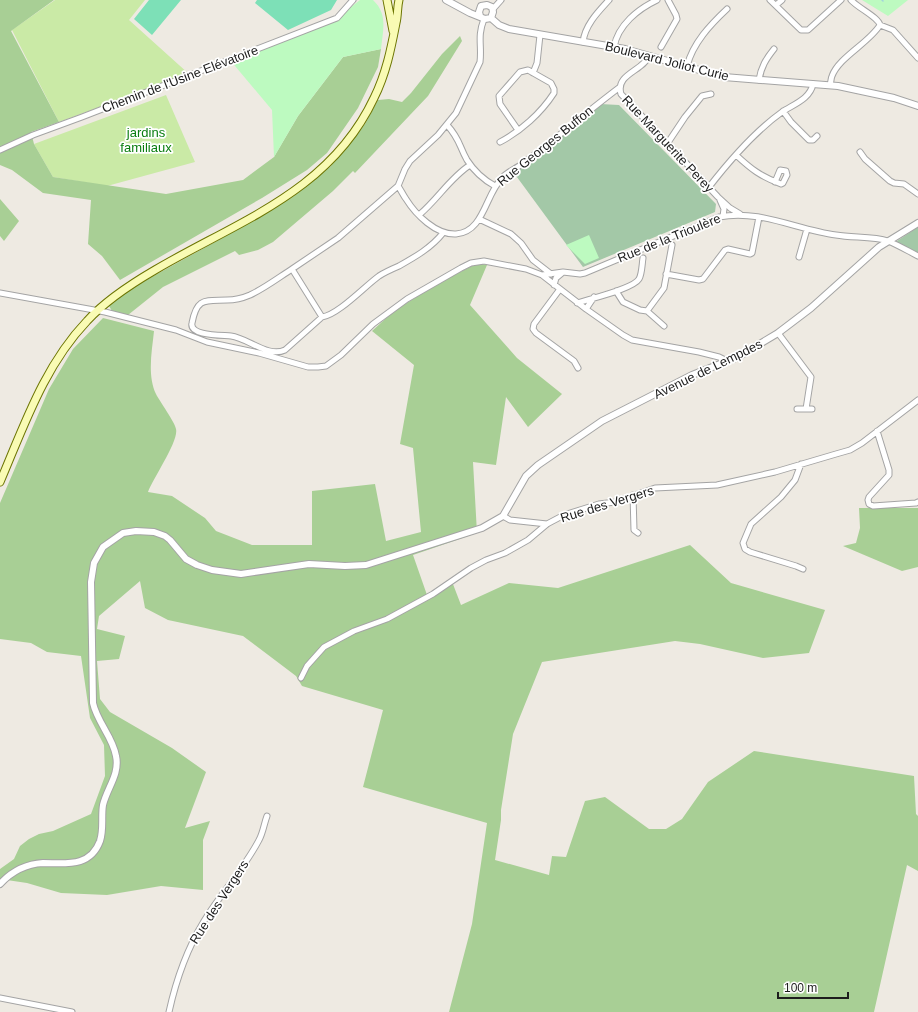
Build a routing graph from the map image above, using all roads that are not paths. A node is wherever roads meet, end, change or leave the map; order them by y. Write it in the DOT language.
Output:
graph roads {
  1 [pos="353,0"];
  2 [pos="387,0"];
  3 [pos="399,0"];
  4 [pos="446,0"];
  5 [pos="501,0"];
  6 [pos="609,0"];
  7 [pos="657,0"];
  8 [pos="668,0"];
  9 [pos="770,0"];
  10 [pos="782,0"];
  11 [pos="841,0"];
  12 [pos="851,0"];
  13 [pos="489,2"];
  14 [pos="776,5"];
  15 [pos="493,9"];
  16 [pos="727,9"];
  17 [pos="481,15"];
  18 [pos="491,18"];
  19 [pos="880,25"];
  20 [pos="394,33"];
  21 [pos="540,35"];
  22 [pos="583,42"];
  23 [pos="614,47"];
  24 [pos="661,48"];
  25 [pos="774,49"];
  26 [pos="649,56"];
  27 [pos="918,58"];
  28 [pos="687,66"];
  29 [pos="533,73"];
  30 [pos="760,80"];
  31 [pos="813,84"];
  32 [pos="830,85"];
  33 [pos="620,87"];
  34 [pos="710,94"];
  35 [pos="918,106"];
  36 [pos="784,111"];
  37 [pos="447,125"];
  38 [pos="518,130"];
  39 [pos="817,136"];
  40 [pos="500,142"];
  41 [pos="667,144"];
  42 [pos="0,150"];
  43 [pos="860,152"];
  44 [pos="736,155"];
  45 [pos="470,165"];
  46 [pos="775,182"];
  47 [pos="398,186"];
  48 [pos="495,186"];
  49 [pos="709,187"];
  50 [pos="918,194"];
  51 [pos="718,197"];
  52 [pos="730,208"];
  53 [pos="741,214"];
  54 [pos="419,215"];
  55 [pos="731,215"];
  56 [pos="723,216"];
  57 [pos="759,217"];
  58 [pos="479,220"];
  59 [pos="918,223"];
  60 [pos="807,229"];
  61 [pos="443,233"];
  62 [pos="871,239"];
  63 [pos="887,241"];
  64 [pos="672,245"];
  65 [pos="879,247"];
  66 [pos="918,256"];
  67 [pos="799,257"];
  68 [pos="643,258"];
  69 [pos="292,269"];
  70 [pos="563,272"];
  71 [pos="552,273"];
  72 [pos="666,274"];
  73 [pos="542,275"];
  74 [pos="548,279"];
  75 [pos="554,285"];
  76 [pos="560,289"];
  77 [pos="616,291"];
  78 [pos="0,293"];
  79 [pos="594,297"];
  80 [pos="577,302"];
  81 [pos="97,310"];
  82 [pos="586,310"];
  83 [pos="647,311"];
  84 [pos="322,317"];
  85 [pos="664,326"];
  86 [pos="778,333"];
  87 [pos="724,363"];
  88 [pos="578,368"];
  89 [pos="918,400"];
  90 [pos="798,409"];
  91 [pos="877,431"];
  92 [pos="801,464"];
  93 [pos="0,482"];
  94 [pos="633,495"];
  95 [pos="918,502"];
  96 [pos="503,516"];
  97 [pos="547,524"];
  98 [pos="638,533"];
  99 [pos="803,569"];
  100 [pos="301,678"];
  101 [pos="266,816"];
  102 [pos="0,884"];
  103 [pos="0,998"];
  104 [pos="72,1012"];
  105 [pos="169,1012"];
  1 -- 42 [label="street, Chemin de l'Usine Elévatoire"];
  2 -- 20 [label="main road"];
  3 -- 20 [label="main road"];
  4 -- 17 [label="street"];
  5 -- 15 [label="street"];
  6 -- 22 [label="street"];
  7 -- 23 [label="street"];
  8 -- 24 [label="street"];
  9 -- 14 [label="street"];
  10 -- 14 [label="street"];
  11 -- 14 [label="street"];
  12 -- 19 [label="street"];
  13 -- 15 [label="street"];
  13 -- 17 [label="street"];
  15 -- 18 [label="street"];
  16 -- 28 [label="street"];
  17 -- 18 [label="street"];
  17 -- 37 [label="street"];
  18 -- 21 [label="street, Boulevard Joliot Curie"];
  19 -- 27 [label="street"];
  19 -- 32 [label="street"];
  20 -- 81 [label="main road"];
  21 -- 22 [label="street, Boulevard Joliot Curie"];
  21 -- 29 [label="street"];
  22 -- 23 [label="street, Boulevard Joliot Curie"];
  23 -- 26 [label="street, Boulevard Joliot Curie"];
  25 -- 30 [label="street"];
  26 -- 28 [label="street, Boulevard Joliot Curie"];
  26 -- 33 [label="street, Rue Marguerite Perey"];
  28 -- 30 [label="street, Boulevard Joliot Curie"];
  29 -- 38 [label="street"];
  29 -- 38 [label="street"];
  30 -- 31 [label="street, Boulevard Joliot Curie"];
  31 -- 32 [label="street, Boulevard Joliot Curie"];
  31 -- 36 [label="street"];
  32 -- 35 [label="street, Boulevard Joliot Curie"];
  33 -- 41 [label="street, Rue Marguerite Perey"];
  33 -- 48 [label="street, Rue Georges Buffon"];
  34 -- 41 [label="street"];
  36 -- 39 [label="street"];
  36 -- 44 [label="street"];
  37 -- 45 [label="street"];
  37 -- 47 [label="street"];
  38 -- 40 [label="street"];
  41 -- 49 [label="street, Rue Marguerite Perey"];
  43 -- 50 [label="street"];
  44 -- 46 [label="street"];
  44 -- 49 [label="street"];
  45 -- 48 [label="street"];
  45 -- 54 [label="street"];
  47 -- 54 [label="street"];
  47 -- 69 [label="street"];
  48 -- 58 [label="street, Rue Georges Buffon"];
  49 -- 51 [label="street, Rue Marguerite Perey"];
  51 -- 52 [label="street, Rue Marguerite Perey"];
  51 -- 56 [label="street, Rue Marguerite Perey"];
  52 -- 53 [label="street, Rue Marguerite Perey"];
  52 -- 55 [label="street"];
  53 -- 55 [label="street, Rue de la Trioulère"];
  53 -- 57 [label="street, Rue de la Trioulère"];
  54 -- 61 [label="street"];
  55 -- 56 [label="street, Rue de la Trioulère"];
  56 -- 70 [label="street, Rue de la Trioulère"];
  57 -- 60 [label="street, Rue de la Trioulère"];
  57 -- 72 [label="street"];
  58 -- 61 [label="street, Rue Georges Buffon"];
  58 -- 71 [label="street"];
  59 -- 63 [label="street, Avenue de Lempdes"];
  60 -- 62 [label="street, Rue de la Trioulère"];
  60 -- 67 [label="street"];
  61 -- 84 [label="street"];
  62 -- 63 [label="street, Rue de la Trioulère"];
  62 -- 65 [label="street"];
  63 -- 65 [label="street, Avenue de Lempdes"];
  63 -- 66 [label="street, Rue de la Trioulère"];
  64 -- 72 [label="street"];
  65 -- 86 [label="street, Avenue de Lempdes"];
  68 -- 77 [label="street"];
  69 -- 84 [label="street"];
  69 -- 84 [label="street"];
  70 -- 71 [label="street, Rue de la Trioulère"];
  70 -- 75 [label="street"];
  71 -- 73 [label="street, Rue de la Trioulère"];
  71 -- 74 [label="street"];
  72 -- 83 [label="street"];
  73 -- 74 [label="street"];
  73 -- 81 [label="street"];
  74 -- 75 [label="street"];
  75 -- 76 [label="street"];
  76 -- 80 [label="street"];
  76 -- 88 [label="street"];
  77 -- 79 [label="street"];
  77 -- 83 [label="street"];
  78 -- 81 [label="street"];
  79 -- 80 [label="street"];
  79 -- 82 [label="street"];
  80 -- 82 [label="street"];
  81 -- 93 [label="main road"];
  82 -- 87 [label="street"];
  83 -- 85 [label="street"];
  86 -- 87 [label="street, Avenue de Lempdes"];
  86 -- 90 [label="street"];
  87 -- 96 [label="street, Avenue de Lempdes"];
  89 -- 91 [label="street, Rue des Vergers"];
  91 -- 92 [label="street, Rue des Vergers"];
  91 -- 95 [label="street"];
  92 -- 94 [label="street, Rue des Vergers"];
  92 -- 99 [label="street"];
  94 -- 97 [label="street, Rue des Vergers"];
  94 -- 98 [label="street"];
  96 -- 97 [label="street"];
  96 -- 102 [label="street"];
  97 -- 100 [label="street, Rue des Vergers"];
  101 -- 105 [label="street, Rue des Vergers"];
  103 -- 104 [label="street"];
}
